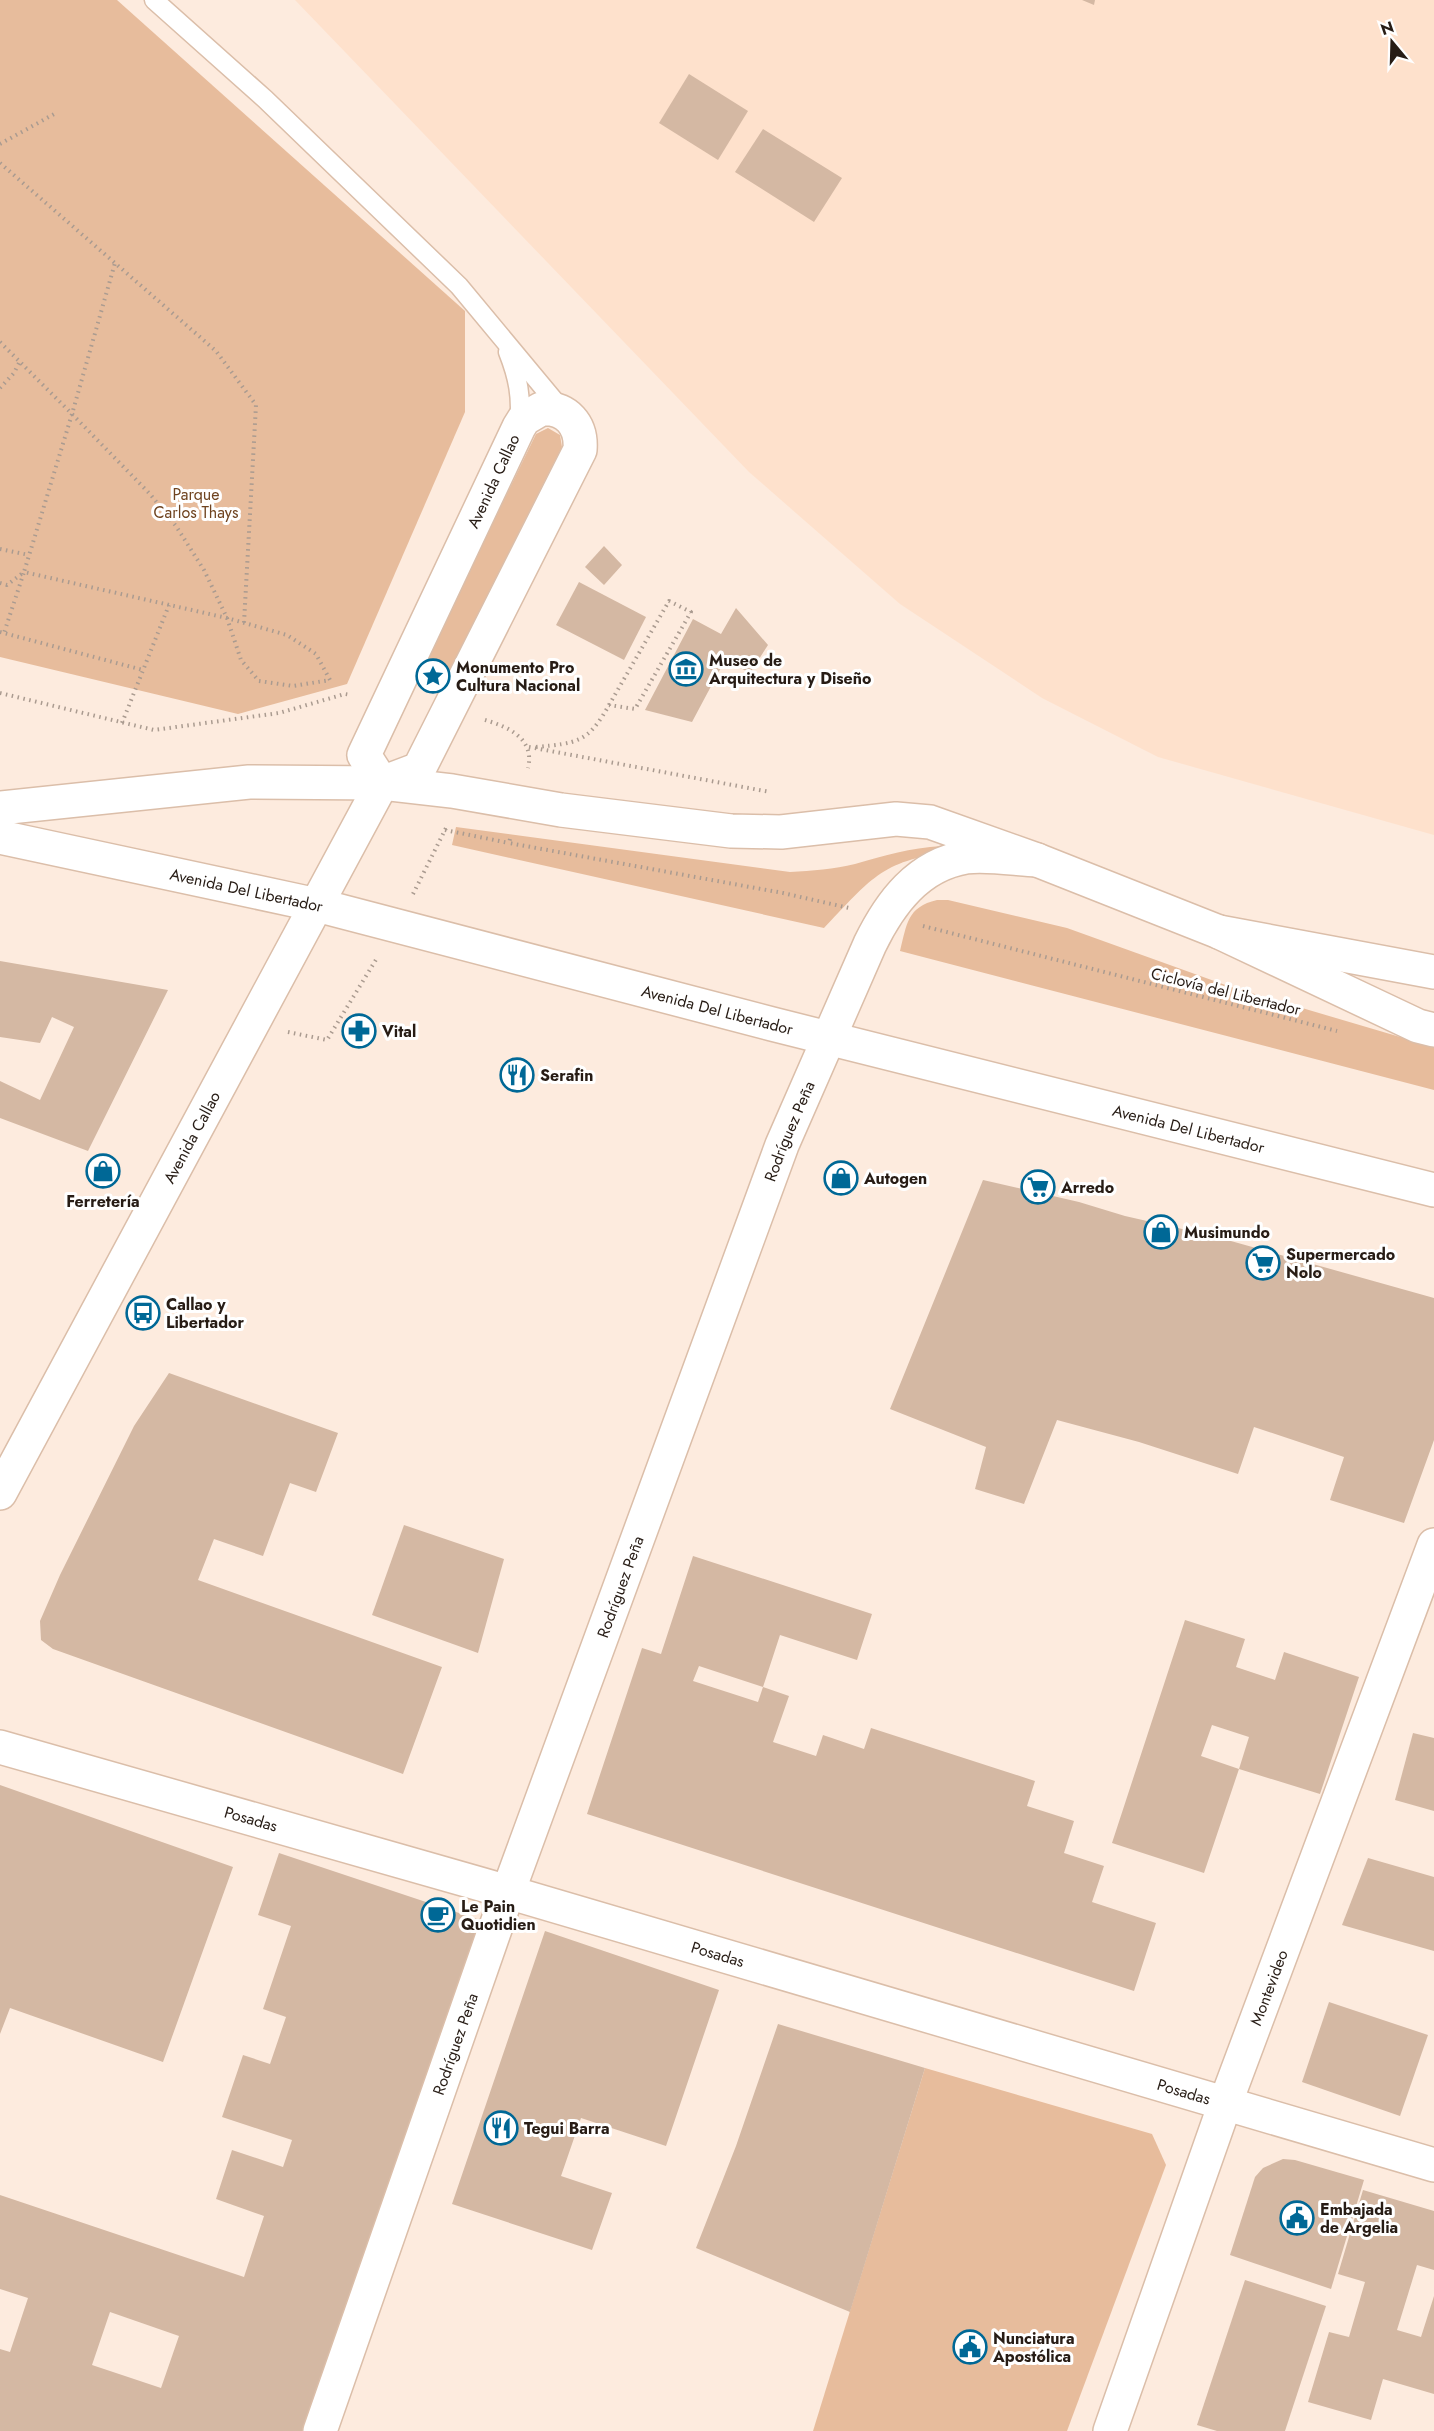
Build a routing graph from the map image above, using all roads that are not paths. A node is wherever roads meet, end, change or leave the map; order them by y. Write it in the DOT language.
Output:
graph roads {
  1 [pos="154,0"];
  2 [pos="503,339"];
  3 [pos="565,413"];
  4 [pos="519,427"];
  5 [pos="382,783"];
  6 [pos="0,808"];
  7 [pos="0,837"];
  8 [pos="1036,860"];
  9 [pos="317,905"];
  10 [pos="1219,932"];
  11 [pos="1434,972"];
  12 [pos="1434,1030"];
  13 [pos="828,1038"];
  14 [pos="1434,1190"];
  15 [pos="0,1493"];
  16 [pos="1434,1545"];
  17 [pos="0,1747"];
  18 [pos="508,1892"];
  19 [pos="1225,2104"];
  20 [pos="1434,2165"];
  21 [pos="320,2431"];
  22 [pos="1110,2431"];
  1 -- 2 [label="lane"];
  2 -- 3 [label="lane"];
  2 -- 4 [label="lane"];
  3 -- 4 [label="main road, Avenida Callao"];
  3 -- 5 [label="main road"];
  4 -- 5 [label="main road, Avenida Callao"];
  5 -- 6 [label="main road"];
  5 -- 8 [label="main road"];
  5 -- 9 [label="main road, Avenida Callao"];
  7 -- 9 [label="main road, Avenida Del Libertador"];
  8 -- 10 [label="main road"];
  8 -- 13 [label="main road, Rodríguez Peña"];
  9 -- 13 [label="main road, Avenida Del Libertador"];
  9 -- 15 [label="main road, Avenida Callao"];
  10 -- 11 [label="main road"];
  10 -- 12 [label="main road"];
  13 -- 14 [label="main road, Avenida Del Libertador"];
  13 -- 18 [label="main road, Rodríguez Peña"];
  16 -- 19 [label="main road, Montevideo"];
  17 -- 18 [label="main road, Posadas"];
  18 -- 19 [label="main road, Posadas"];
  18 -- 21 [label="main road, Rodríguez Peña"];
  19 -- 20 [label="main road, Posadas"];
  19 -- 22 [label="main road, Montevideo"];
}
